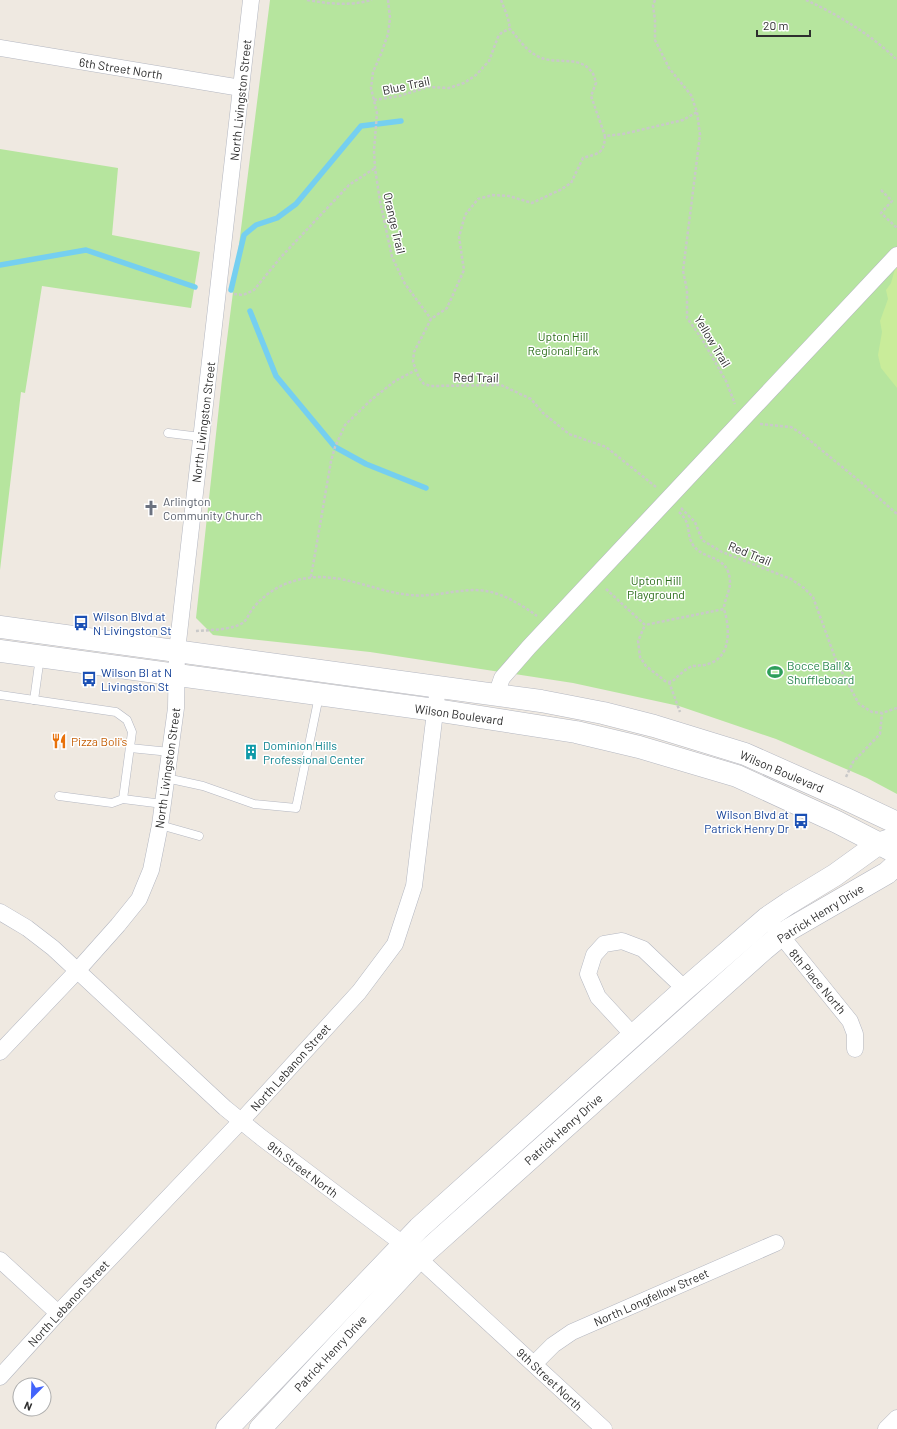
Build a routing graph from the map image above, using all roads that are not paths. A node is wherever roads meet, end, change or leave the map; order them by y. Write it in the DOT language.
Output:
graph roads {
  1 [pos="251,0"];
  2 [pos="0,48"];
  3 [pos="241,88"];
  4 [pos="897,255"];
  5 [pos="168,433"];
  6 [pos="201,437"];
  7 [pos="0,627"];
  8 [pos="0,651"];
  9 [pos="177,651"];
  10 [pos="40,657"];
  11 [pos="176,675"];
  12 [pos="438,687"];
  13 [pos="0,695"];
  14 [pos="320,695"];
  15 [pos="496,695"];
  16 [pos="34,700"];
  17 [pos="435,710"];
  18 [pos="130,748"];
  19 [pos="170,752"];
  20 [pos="166,778"];
  21 [pos="60,796"];
  22 [pos="123,799"];
  23 [pos="163,804"];
  24 [pos="897,823"];
  25 [pos="160,825"];
  26 [pos="199,836"];
  27 [pos="891,845"];
  28 [pos="897,864"];
  29 [pos="0,912"];
  30 [pos="767,918"];
  31 [pos="781,935"];
  32 [pos="77,971"];
  33 [pos="685,989"];
  34 [pos="633,1035"];
  35 [pos="855,1049"];
  36 [pos="0,1052"];
  37 [pos="241,1121"];
  38 [pos="776,1243"];
  39 [pos="411,1251"];
  40 [pos="0,1260"];
  41 [pos="58,1313"];
  42 [pos="534,1364"];
  43 [pos="0,1377"];
  44 [pos="897,1418"];
  45 [pos="227,1429"];
  46 [pos="260,1429"];
  47 [pos="604,1429"];
  48 [pos="886,1429"];
  1 -- 3 [label="street, North Livingston Street"];
  2 -- 3 [label="street, 6th Street North"];
  3 -- 6 [label="street, North Livingston Street"];
  4 -- 15 [label="street"];
  5 -- 6 [label="lane"];
  6 -- 9 [label="street, North Livingston Street"];
  7 -- 9 [label="main road, Wilson Boulevard"];
  8 -- 10 [label="main road, Wilson Boulevard"];
  9 -- 11 [label="street, North Livingston Street"];
  9 -- 12 [label="main road, Wilson Boulevard"];
  10 -- 11 [label="main road, Wilson Boulevard"];
  10 -- 16 [label="lane"];
  11 -- 14 [label="main road, Wilson Boulevard"];
  11 -- 19 [label="street, North Livingston Street"];
  12 -- 15 [label="main road, Wilson Boulevard"];
  12 -- 17 [label="street, North Lebanon Street"];
  13 -- 16 [label="lane"];
  14 -- 17 [label="main road, Wilson Boulevard"];
  14 -- 20 [label="lane"];
  15 -- 24 [label="main road, Wilson Boulevard"];
  16 -- 18 [label="lane"];
  17 -- 27 [label="main road, Wilson Boulevard"];
  17 -- 37 [label="street, North Lebanon Street"];
  18 -- 19 [label="lane"];
  18 -- 22 [label="lane"];
  19 -- 20 [label="street, North Livingston Street"];
  20 -- 23 [label="street, North Livingston Street"];
  21 -- 22 [label="lane"];
  22 -- 23 [label="lane"];
  23 -- 25 [label="street, North Livingston Street"];
  25 -- 26 [label="lane"];
  25 -- 32 [label="street, North Livingston Street"];
  27 -- 30 [label="main road, Patrick Henry Drive"];
  28 -- 31 [label="main road, Patrick Henry Drive"];
  29 -- 32 [label="street, 9th Street North"];
  30 -- 31 [label="street, 8th Place North"];
  30 -- 33 [label="main road, Patrick Henry Drive"];
  31 -- 35 [label="street, 8th Place North"];
  31 -- 39 [label="main road, Patrick Henry Drive"];
  32 -- 36 [label="street, North Livingston Street"];
  32 -- 37 [label="street, 9th Street North"];
  33 -- 34 [label="main road, Patrick Henry Drive"];
  33 -- 34 [label="street"];
  34 -- 39 [label="main road, Patrick Henry Drive"];
  37 -- 39 [label="street, 9th Street North"];
  37 -- 41 [label="street, North Lebanon Street"];
  38 -- 42 [label="street, North Longfellow Street"];
  39 -- 42 [label="street, 9th Street North"];
  39 -- 45 [label="main road, Patrick Henry Drive"];
  39 -- 46 [label="main road, Patrick Henry Drive"];
  40 -- 41 [label="street"];
  41 -- 43 [label="street, North Lebanon Street"];
  42 -- 47 [label="street, 9th Street North"];
  44 -- 48 [label="street"];
}
